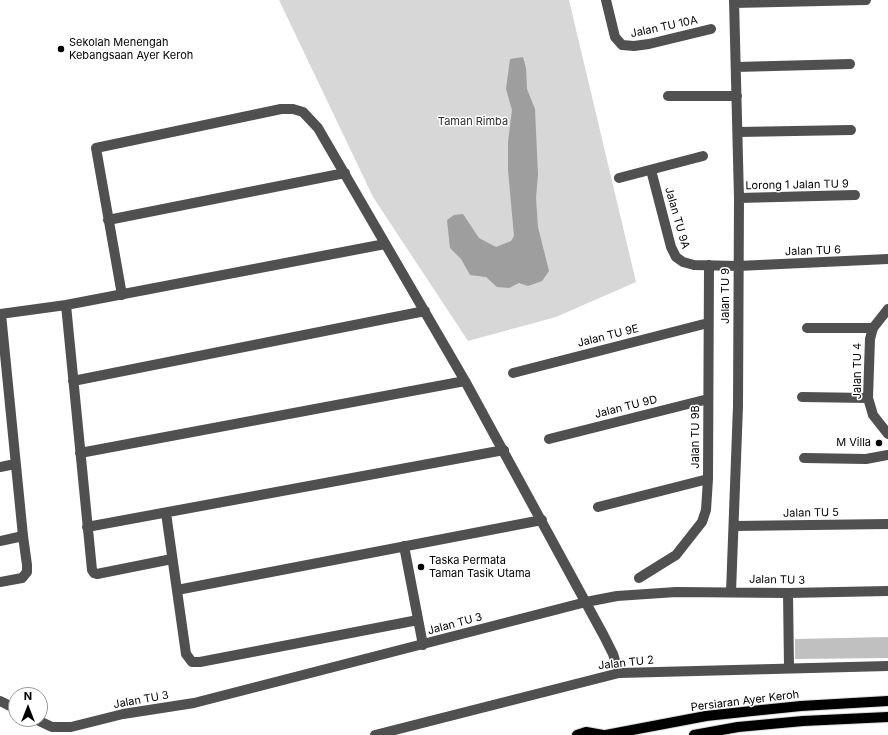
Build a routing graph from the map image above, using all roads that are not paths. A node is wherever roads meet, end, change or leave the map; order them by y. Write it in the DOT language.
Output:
graph roads {
  1 [pos="606,0"];
  2 [pos="866,0"];
  3 [pos="734,2"];
  4 [pos="712,29"];
  5 [pos="850,64"];
  6 [pos="736,67"];
  7 [pos="668,96"];
  8 [pos="737,96"];
  9 [pos="852,130"];
  10 [pos="738,132"];
  11 [pos="703,156"];
  12 [pos="651,170"];
  13 [pos="345,173"];
  14 [pos="619,178"];
  15 [pos="855,195"];
  16 [pos="739,198"];
  17 [pos="108,220"];
  18 [pos="385,244"];
  19 [pos="888,260"];
  20 [pos="709,265"];
  21 [pos="738,266"];
  22 [pos="122,295"];
  23 [pos="66,305"];
  24 [pos="888,308"];
  25 [pos="425,311"];
  26 [pos="0,314"];
  27 [pos="708,323"];
  28 [pos="807,328"];
  29 [pos="873,328"];
  30 [pos="513,373"];
  31 [pos="73,381"];
  32 [pos="465,381"];
  33 [pos="4,390"];
  34 [pos="802,397"];
  35 [pos="868,398"];
  36 [pos="708,400"];
  37 [pos="888,434"];
  38 [pos="549,439"];
  39 [pos="504,450"];
  40 [pos="80,453"];
  41 [pos="888,455"];
  42 [pos="804,458"];
  43 [pos="15,464"];
  44 [pos="0,467"];
  45 [pos="708,479"];
  46 [pos="598,507"];
  47 [pos="166,513"];
  48 [pos="542,520"];
  49 [pos="888,524"];
  50 [pos="734,526"];
  51 [pos="88,527"];
  52 [pos="22,536"];
  53 [pos="0,541"];
  54 [pos="404,546"];
  55 [pos="172,559"];
  56 [pos="639,578"];
  57 [pos="0,582"];
  58 [pos="177,590"];
  59 [pos="888,591"];
  60 [pos="731,592"];
  61 [pos="788,593"];
  62 [pos="586,602"];
  63 [pos="418,620"];
  64 [pos="423,645"];
  65 [pos="888,666"];
  66 [pos="788,667"];
  67 [pos="619,673"];
  68 [pos="888,701"];
  69 [pos="888,716"];
  70 [pos="48,725"];
  71 [pos="60,731"];
  72 [pos="375,735"];
  73 [pos="577,735"];
  74 [pos="605,735"];
  75 [pos="694,735"];
  1 -- 4 [label="street, Jalan TU 10A"];
  2 -- 3 [label="street"];
  3 -- 6 [label="street, Jalan TU 9"];
  5 -- 6 [label="street"];
  6 -- 8 [label="street, Jalan TU 9"];
  7 -- 8 [label="street"];
  8 -- 10 [label="street, Jalan TU 9"];
  9 -- 10 [label="street"];
  10 -- 16 [label="street, Jalan TU 9"];
  11 -- 12 [label="street"];
  12 -- 14 [label="street"];
  12 -- 20 [label="street, Jalan TU 9A"];
  13 -- 17 [label="street"];
  13 -- 17 [label="street"];
  13 -- 18 [label="street"];
  15 -- 16 [label="street, Lorong 1 Jalan TU 9"];
  16 -- 21 [label="street, Jalan TU 9"];
  17 -- 22 [label="street"];
  18 -- 22 [label="street"];
  18 -- 25 [label="street"];
  19 -- 21 [label="street, Jalan TU 6"];
  20 -- 21 [label="street, Jalan TU 9A"];
  20 -- 27 [label="street, Jalan TU 9B"];
  21 -- 50 [label="street, Jalan TU 9"];
  22 -- 23 [label="street"];
  23 -- 26 [label="street"];
  23 -- 31 [label="street"];
  24 -- 29 [label="street, Jalan TU 4"];
  25 -- 31 [label="street"];
  25 -- 32 [label="street"];
  26 -- 33 [label="street"];
  27 -- 30 [label="street, Jalan TU 9E"];
  27 -- 36 [label="street, Jalan TU 9B"];
  28 -- 29 [label="street"];
  29 -- 35 [label="street, Jalan TU 4"];
  31 -- 40 [label="street"];
  32 -- 39 [label="street"];
  32 -- 40 [label="street"];
  33 -- 43 [label="street"];
  34 -- 35 [label="street"];
  35 -- 37 [label="street, Jalan TU 4"];
  36 -- 38 [label="street, Jalan TU 9D"];
  36 -- 45 [label="street, Jalan TU 9B"];
  39 -- 47 [label="street"];
  39 -- 48 [label="street"];
  40 -- 51 [label="street"];
  41 -- 42 [label="street"];
  43 -- 44 [label="street"];
  43 -- 52 [label="street"];
  45 -- 46 [label="street"];
  45 -- 56 [label="street, Jalan TU 9B"];
  47 -- 51 [label="street"];
  47 -- 55 [label="street"];
  48 -- 54 [label="street"];
  48 -- 62 [label="street"];
  49 -- 50 [label="street, Jalan TU 5"];
  50 -- 60 [label="street, Jalan TU 9"];
  51 -- 55 [label="street"];
  52 -- 53 [label="street"];
  52 -- 57 [label="street"];
  54 -- 58 [label="street"];
  54 -- 63 [label="street"];
  55 -- 58 [label="street"];
  58 -- 63 [label="street"];
  59 -- 61 [label="street, Jalan TU 3"];
  60 -- 61 [label="street, Jalan TU 3"];
  60 -- 62 [label="street, Jalan TU 3"];
  61 -- 66 [label="street"];
  62 -- 64 [label="street, Jalan TU 3"];
  62 -- 67 [label="street"];
  63 -- 64 [label="street"];
  64 -- 71 [label="street, Jalan TU 3"];
  65 -- 66 [label="street, Jalan TU 2"];
  66 -- 67 [label="street, Jalan TU 2"];
  67 -- 72 [label="street, Jalan TU 2"];
  68 -- 74 [label="main road, Persiaran Ayer Keroh"];
  69 -- 75 [label="main road"];
  70 -- 71 [label="street, Jalan TU 3"];
  73 -- 74 [label="main road, Persiaran Ayer Keroh"];
}
